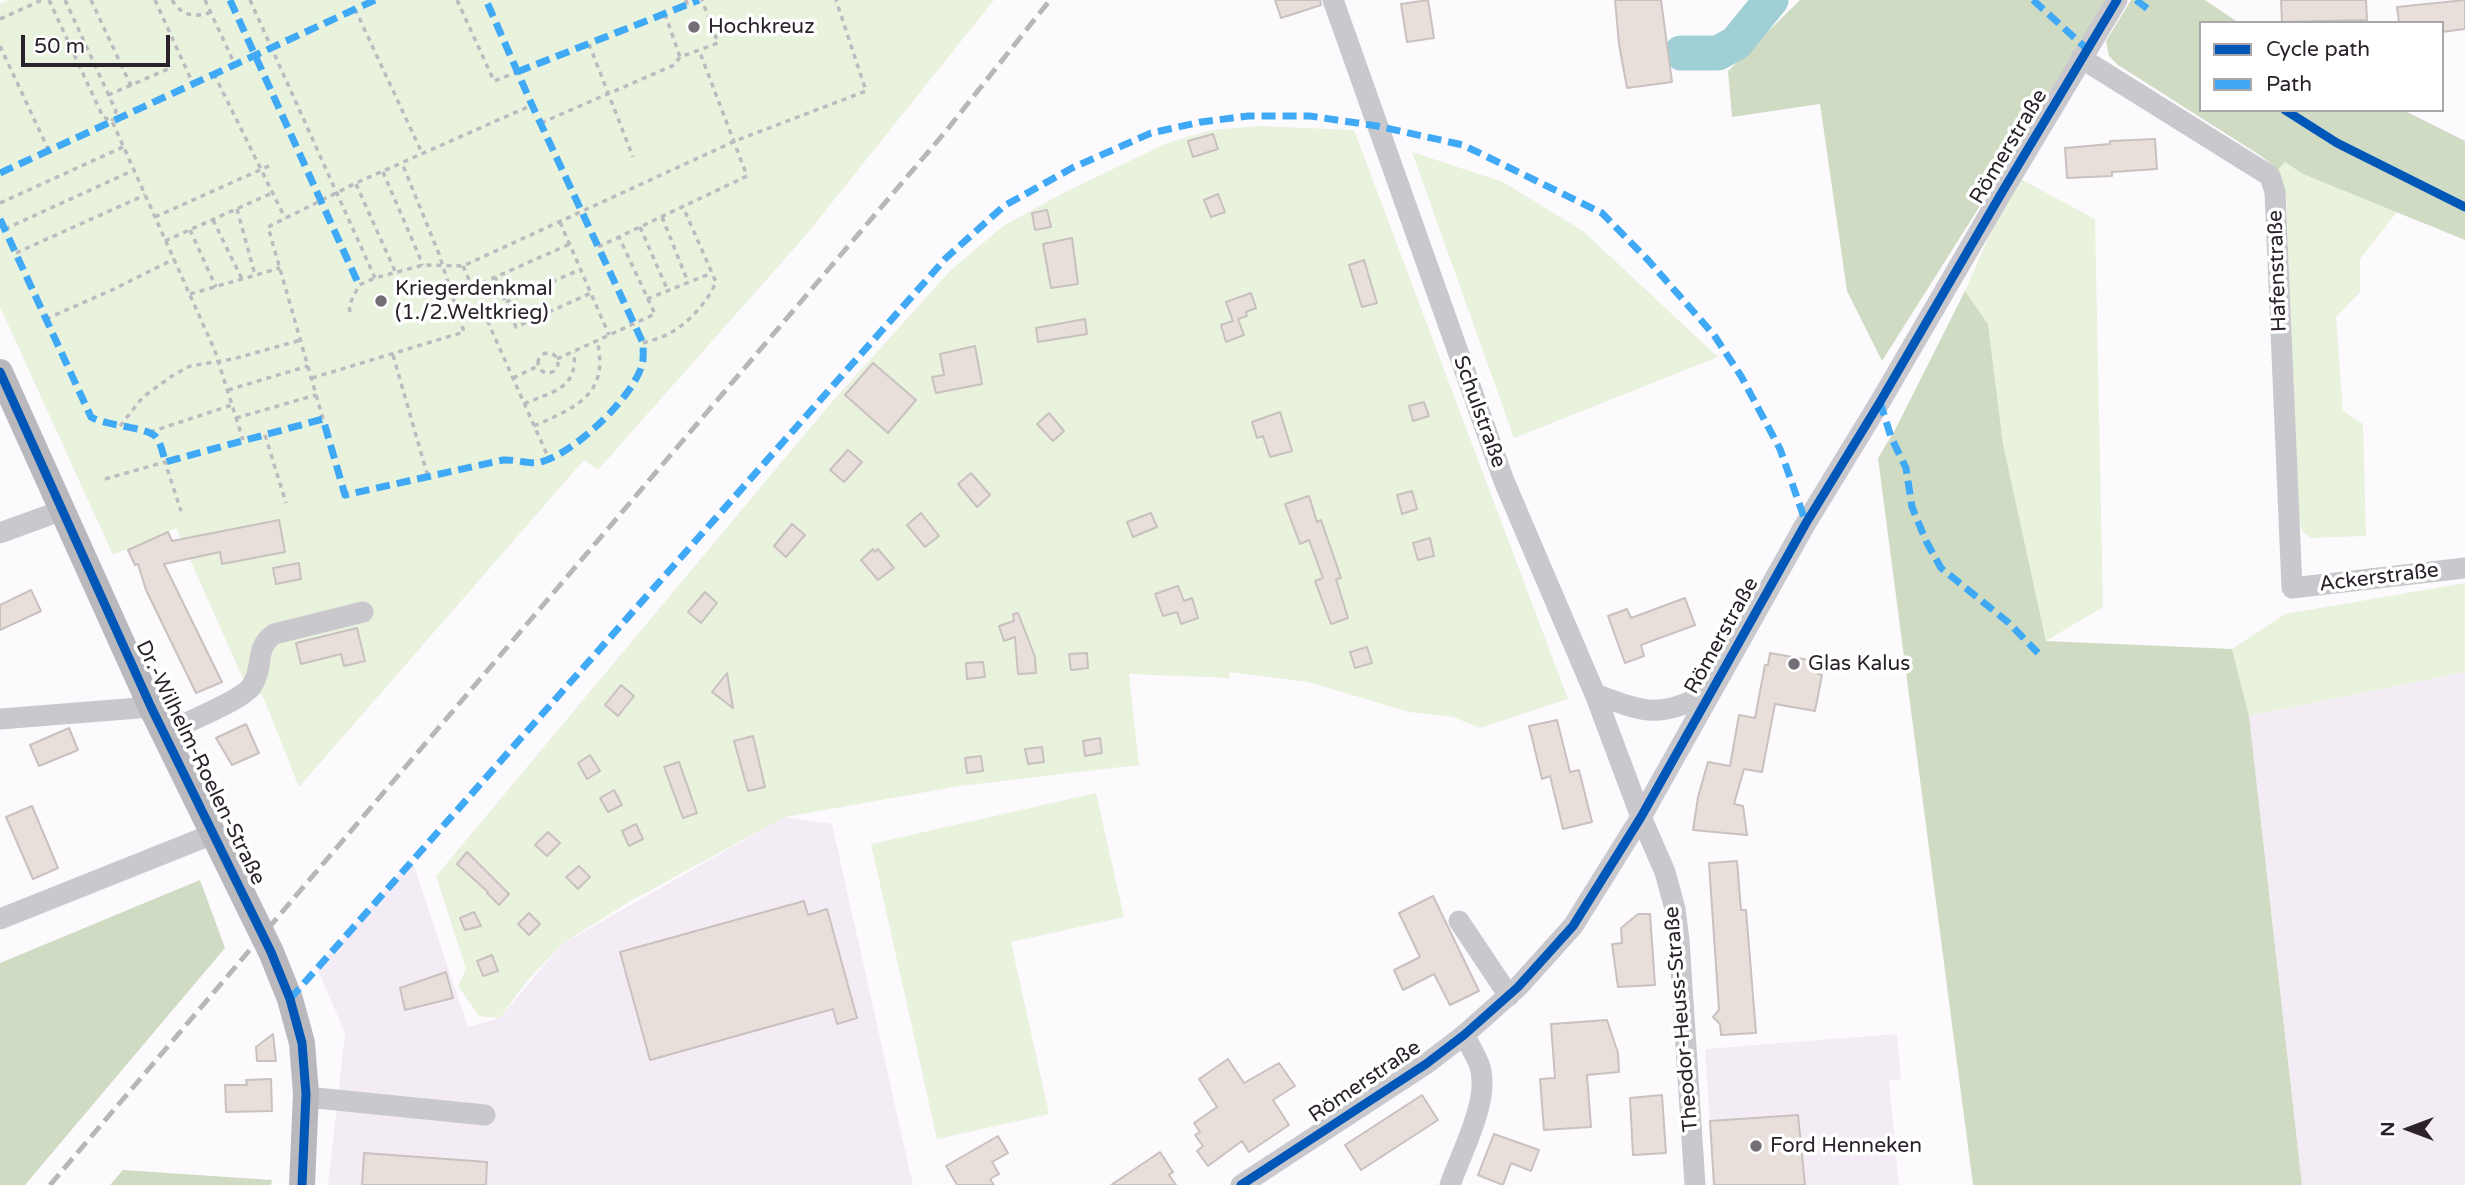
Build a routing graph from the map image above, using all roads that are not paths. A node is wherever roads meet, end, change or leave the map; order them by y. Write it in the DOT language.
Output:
graph roads {
  1 [pos="1333,0"];
  2 [pos="2118,0"];
  3 [pos="2081,58"];
  4 [pos="0,372"];
  5 [pos="63,510"];
  6 [pos="0,533"];
  7 [pos="2465,568"];
  8 [pos="2292,588"];
  9 [pos="363,612"];
  10 [pos="1711,692"];
  11 [pos="1595,694"];
  12 [pos="151,707"];
  13 [pos="0,719"];
  14 [pos="164,733"];
  15 [pos="1641,817"];
  16 [pos="213,834"];
  17 [pos="0,919"];
  18 [pos="1459,921"];
  19 [pos="1509,996"];
  20 [pos="1464,1035"];
  21 [pos="306,1097"];
  22 [pos="485,1115"];
  23 [pos="302,1185"];
  24 [pos="1241,1185"];
  25 [pos="1450,1185"];
  26 [pos="1695,1185"];
  1 -- 11 [label="street, Schulstraße"];
  2 -- 3 [label="street, Römerstraße"];
  3 -- 8 [label="street, Hafenstraße"];
  3 -- 10 [label="street, Römerstraße"];
  4 -- 5 [label="main road, Dr.-Wilhelm-Roelen-Straße"];
  5 -- 6 [label="street"];
  5 -- 12 [label="main road, Dr.-Wilhelm-Roelen-Straße"];
  7 -- 8 [label="street, Ackerstraße"];
  9 -- 14 [label="street"];
  10 -- 11 [label="street"];
  10 -- 15 [label="street, Römerstraße"];
  11 -- 15 [label="street, Schulstraße"];
  12 -- 13 [label="street, Dr.-Wilhelm-Roelen-Straße"];
  12 -- 14 [label="main road, Dr.-Wilhelm-Roelen-Straße"];
  14 -- 16 [label="main road, Dr.-Wilhelm-Roelen-Straße"];
  15 -- 19 [label="street, Römerstraße"];
  15 -- 26 [label="street, Theodor-Heuss-Straße"];
  16 -- 17 [label="street, Dr.-Wilhelm-Roelen-Straße"];
  16 -- 21 [label="main road, Dr.-Wilhelm-Roelen-Straße"];
  18 -- 19 [label="street"];
  19 -- 20 [label="street, Römerstraße"];
  20 -- 24 [label="street, Römerstraße"];
  20 -- 25 [label="street"];
  21 -- 22 [label="street"];
  21 -- 23 [label="main road, Dr.-Wilhelm-Roelen-Straße"];
}
